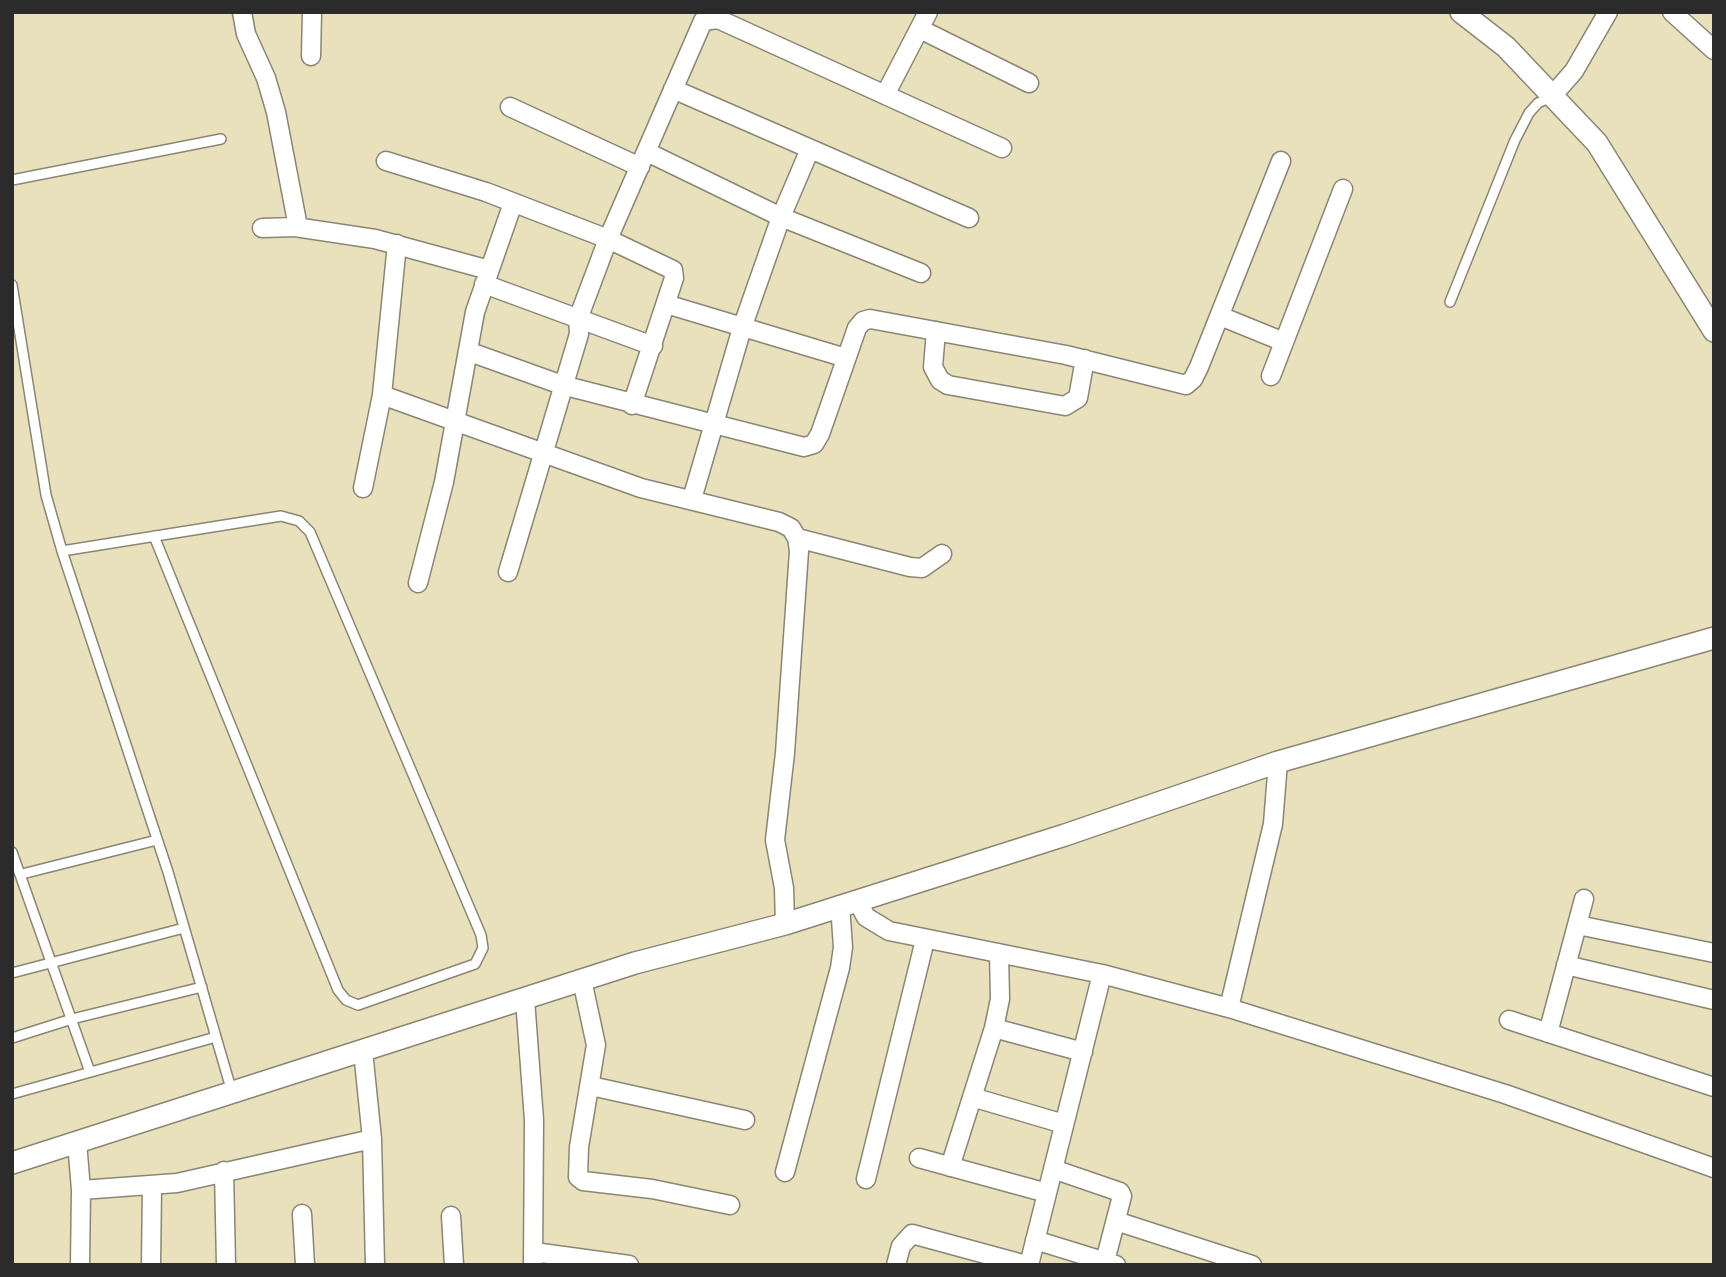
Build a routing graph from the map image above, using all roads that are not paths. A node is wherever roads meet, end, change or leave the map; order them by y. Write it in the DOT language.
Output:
graph roads {
  1 [pos="243,12"];
  2 [pos="312,12"];
  3 [pos="1461,12"];
  4 [pos="1608,12"];
  5 [pos="1672,12"];
  6 [pos="1701,12"];
  7 [pos="921,18"];
  8 [pos="1692,29"];
  9 [pos="1714,50"];
  10 [pos="311,55"];
  11 [pos="1029,83"];
  12 [pos="673,89"];
  13 [pos="885,95"];
  14 [pos="1552,96"];
  15 [pos="510,107"];
  16 [pos="221,139"];
  17 [pos="1002,148"];
  18 [pos="810,149"];
  19 [pos="386,160"];
  20 [pos="643,160"];
  21 [pos="1281,161"];
  22 [pos="12,180"];
  23 [pos="1343,189"];
  24 [pos="513,203"];
  25 [pos="781,217"];
  26 [pos="969,218"];
  27 [pos="298,227"];
  28 [pos="262,229"];
  29 [pos="608,239"];
  30 [pos="397,244"];
  31 [pos="921,273"];
  32 [pos="486,277"];
  33 [pos="12,285"];
  34 [pos="1450,302"];
  35 [pos="666,304"];
  36 [pos="1220,316"];
  37 [pos="578,319"];
  38 [pos="742,328"];
  39 [pos="936,331"];
  40 [pos="1714,331"];
  41 [pos="1284,342"];
  42 [pos="653,346"];
  43 [pos="470,352"];
  44 [pos="846,358"];
  45 [pos="1085,359"];
  46 [pos="1270,376"];
  47 [pos="562,385"];
  48 [pos="382,395"];
  49 [pos="632,405"];
  50 [pos="456,419"];
  51 [pos="713,422"];
  52 [pos="545,453"];
  53 [pos="363,488"];
  54 [pos="692,499"];
  55 [pos="154,536"];
  56 [pos="797,538"];
  57 [pos="62,551"];
  58 [pos="942,554"];
  59 [pos="508,572"];
  60 [pos="418,583"];
  61 [pos="1714,638"];
  62 [pos="1278,762"];
  63 [pos="157,840"];
  64 [pos="12,852"];
  65 [pos="22,874"];
  66 [pos="1584,899"];
  67 [pos="849,902"];
  68 [pos="785,924"];
  69 [pos="1578,925"];
  70 [pos="184,928"];
  71 [pos="925,940"];
  72 [pos="999,953"];
  73 [pos="1714,953"];
  74 [pos="52,962"];
  75 [pos="1566,965"];
  76 [pos="12,973"];
  77 [pos="1102,974"];
  78 [pos="582,980"];
  79 [pos="202,987"];
  80 [pos="525,999"];
  81 [pos="1714,1000"];
  82 [pos="1229,1007"];
  83 [pos="72,1019"];
  84 [pos="1509,1020"];
  85 [pos="994,1028"];
  86 [pos="1548,1033"];
  87 [pos="216,1037"];
  88 [pos="12,1038"];
  89 [pos="363,1051"];
  90 [pos="1083,1052"];
  91 [pos="90,1072"];
  92 [pos="592,1086"];
  93 [pos="1714,1087"];
  94 [pos="232,1092"];
  95 [pos="12,1094"];
  96 [pos="972,1097"];
  97 [pos="746,1120"];
  98 [pos="1064,1124"];
  99 [pos="372,1139"];
  100 [pos="77,1142"];
  101 [pos="919,1158"];
  102 [pos="12,1163"];
  103 [pos="950,1167"];
  104 [pos="1714,1168"];
  105 [pos="1053,1169"];
  106 [pos="224,1171"];
  107 [pos="785,1172"];
  108 [pos="866,1179"];
  109 [pos="152,1186"];
  110 [pos="81,1190"];
  111 [pos="1047,1193"];
  112 [pos="730,1205"];
  113 [pos="302,1214"];
  114 [pos="451,1216"];
  115 [pos="1116,1221"];
  116 [pos="1035,1240"];
  117 [pos="533,1259"];
  118 [pos="1108,1264"];
  119 [pos="80,1265"];
  120 [pos="151,1265"];
  121 [pos="226,1265"];
  122 [pos="305,1265"];
  123 [pos="375,1265"];
  124 [pos="454,1265"];
  125 [pos="629,1265"];
  126 [pos="895,1265"];
  127 [pos="1027,1265"];
  128 [pos="1252,1265"];
  1 -- 27 [label="street"];
  2 -- 10 [label="street"];
  3 -- 14 [label="street"];
  4 -- 14 [label="street"];
  5 -- 8 [label="street"];
  6 -- 8 [label="street"];
  7 -- 11 [label="street"];
  7 -- 13 [label="street"];
  8 -- 9 [label="street"];
  12 -- 13 [label="street"];
  12 -- 18 [label="street"];
  12 -- 20 [label="street"];
  13 -- 17 [label="street"];
  14 -- 34 [label="lane"];
  14 -- 40 [label="street"];
  15 -- 20 [label="street"];
  16 -- 22 [label="lane"];
  18 -- 25 [label="street"];
  18 -- 26 [label="street"];
  19 -- 24 [label="street"];
  20 -- 25 [label="street"];
  20 -- 29 [label="street"];
  21 -- 36 [label="street"];
  23 -- 41 [label="street"];
  24 -- 29 [label="street"];
  24 -- 32 [label="street"];
  25 -- 31 [label="street"];
  25 -- 38 [label="street"];
  27 -- 28 [label="street"];
  27 -- 30 [label="street"];
  29 -- 35 [label="street"];
  29 -- 37 [label="street"];
  30 -- 32 [label="street"];
  30 -- 48 [label="street"];
  32 -- 37 [label="street"];
  32 -- 43 [label="street"];
  33 -- 57 [label="lane"];
  35 -- 38 [label="street"];
  35 -- 42 [label="street"];
  36 -- 41 [label="street"];
  36 -- 45 [label="street"];
  37 -- 42 [label="street"];
  37 -- 47 [label="street"];
  38 -- 44 [label="street"];
  38 -- 51 [label="street"];
  39 -- 44 [label="street"];
  39 -- 45 [label="street"];
  39 -- 45 [label="street"];
  41 -- 46 [label="street"];
  42 -- 49 [label="street"];
  43 -- 47 [label="street"];
  43 -- 50 [label="street"];
  44 -- 51 [label="street"];
  47 -- 49 [label="street"];
  47 -- 52 [label="street"];
  48 -- 50 [label="street"];
  48 -- 53 [label="street"];
  49 -- 51 [label="street"];
  50 -- 52 [label="street"];
  50 -- 60 [label="street"];
  51 -- 54 [label="street"];
  52 -- 54 [label="street"];
  52 -- 59 [label="street"];
  54 -- 56 [label="street"];
  55 -- 55 [label="lane"];
  55 -- 57 [label="lane"];
  56 -- 58 [label="street"];
  56 -- 68 [label="street"];
  57 -- 63 [label="lane"];
  61 -- 62 [label="street"];
  62 -- 67 [label="street"];
  62 -- 82 [label="street"];
  63 -- 65 [label="lane"];
  63 -- 70 [label="lane"];
  64 -- 65 [label="lane"];
  65 -- 74 [label="lane"];
  66 -- 69 [label="street"];
  67 -- 68 [label="street"];
  67 -- 71 [label="street"];
  67 -- 107 [label="street"];
  68 -- 78 [label="street"];
  69 -- 73 [label="street"];
  69 -- 75 [label="street"];
  70 -- 74 [label="lane"];
  70 -- 79 [label="lane"];
  71 -- 72 [label="street"];
  71 -- 108 [label="street"];
  72 -- 77 [label="street"];
  72 -- 85 [label="street"];
  74 -- 76 [label="lane"];
  74 -- 83 [label="lane"];
  75 -- 81 [label="street"];
  75 -- 86 [label="street"];
  77 -- 82 [label="street"];
  77 -- 90 [label="street"];
  78 -- 80 [label="street"];
  78 -- 92 [label="street"];
  79 -- 83 [label="lane"];
  79 -- 87 [label="lane"];
  80 -- 89 [label="street"];
  80 -- 117 [label="street"];
  82 -- 104 [label="street"];
  83 -- 88 [label="lane"];
  83 -- 91 [label="lane"];
  84 -- 86 [label="street"];
  85 -- 90 [label="street"];
  85 -- 96 [label="street"];
  86 -- 93 [label="street"];
  87 -- 91 [label="lane"];
  87 -- 94 [label="lane"];
  89 -- 94 [label="street"];
  89 -- 99 [label="street"];
  90 -- 98 [label="street"];
  91 -- 95 [label="lane"];
  92 -- 97 [label="street"];
  92 -- 112 [label="street"];
  94 -- 100 [label="street"];
  96 -- 98 [label="street"];
  96 -- 103 [label="street"];
  98 -- 105 [label="street"];
  99 -- 106 [label="street"];
  99 -- 123 [label="street"];
  100 -- 102 [label="street"];
  100 -- 110 [label="street"];
  101 -- 103 [label="street"];
  103 -- 111 [label="street"];
  105 -- 111 [label="street"];
  105 -- 115 [label="street"];
  106 -- 109 [label="street"];
  106 -- 121 [label="street"];
  109 -- 110 [label="street"];
  109 -- 120 [label="street"];
  110 -- 119 [label="street"];
  111 -- 116 [label="street"];
  113 -- 122 [label="street"];
  114 -- 124 [label="street"];
  115 -- 118 [label="street"];
  115 -- 128 [label="street"];
  116 -- 118 [label="street"];
  116 -- 127 [label="street"];
  117 -- 125 [label="street"];
  126 -- 127 [label="street"];
}
